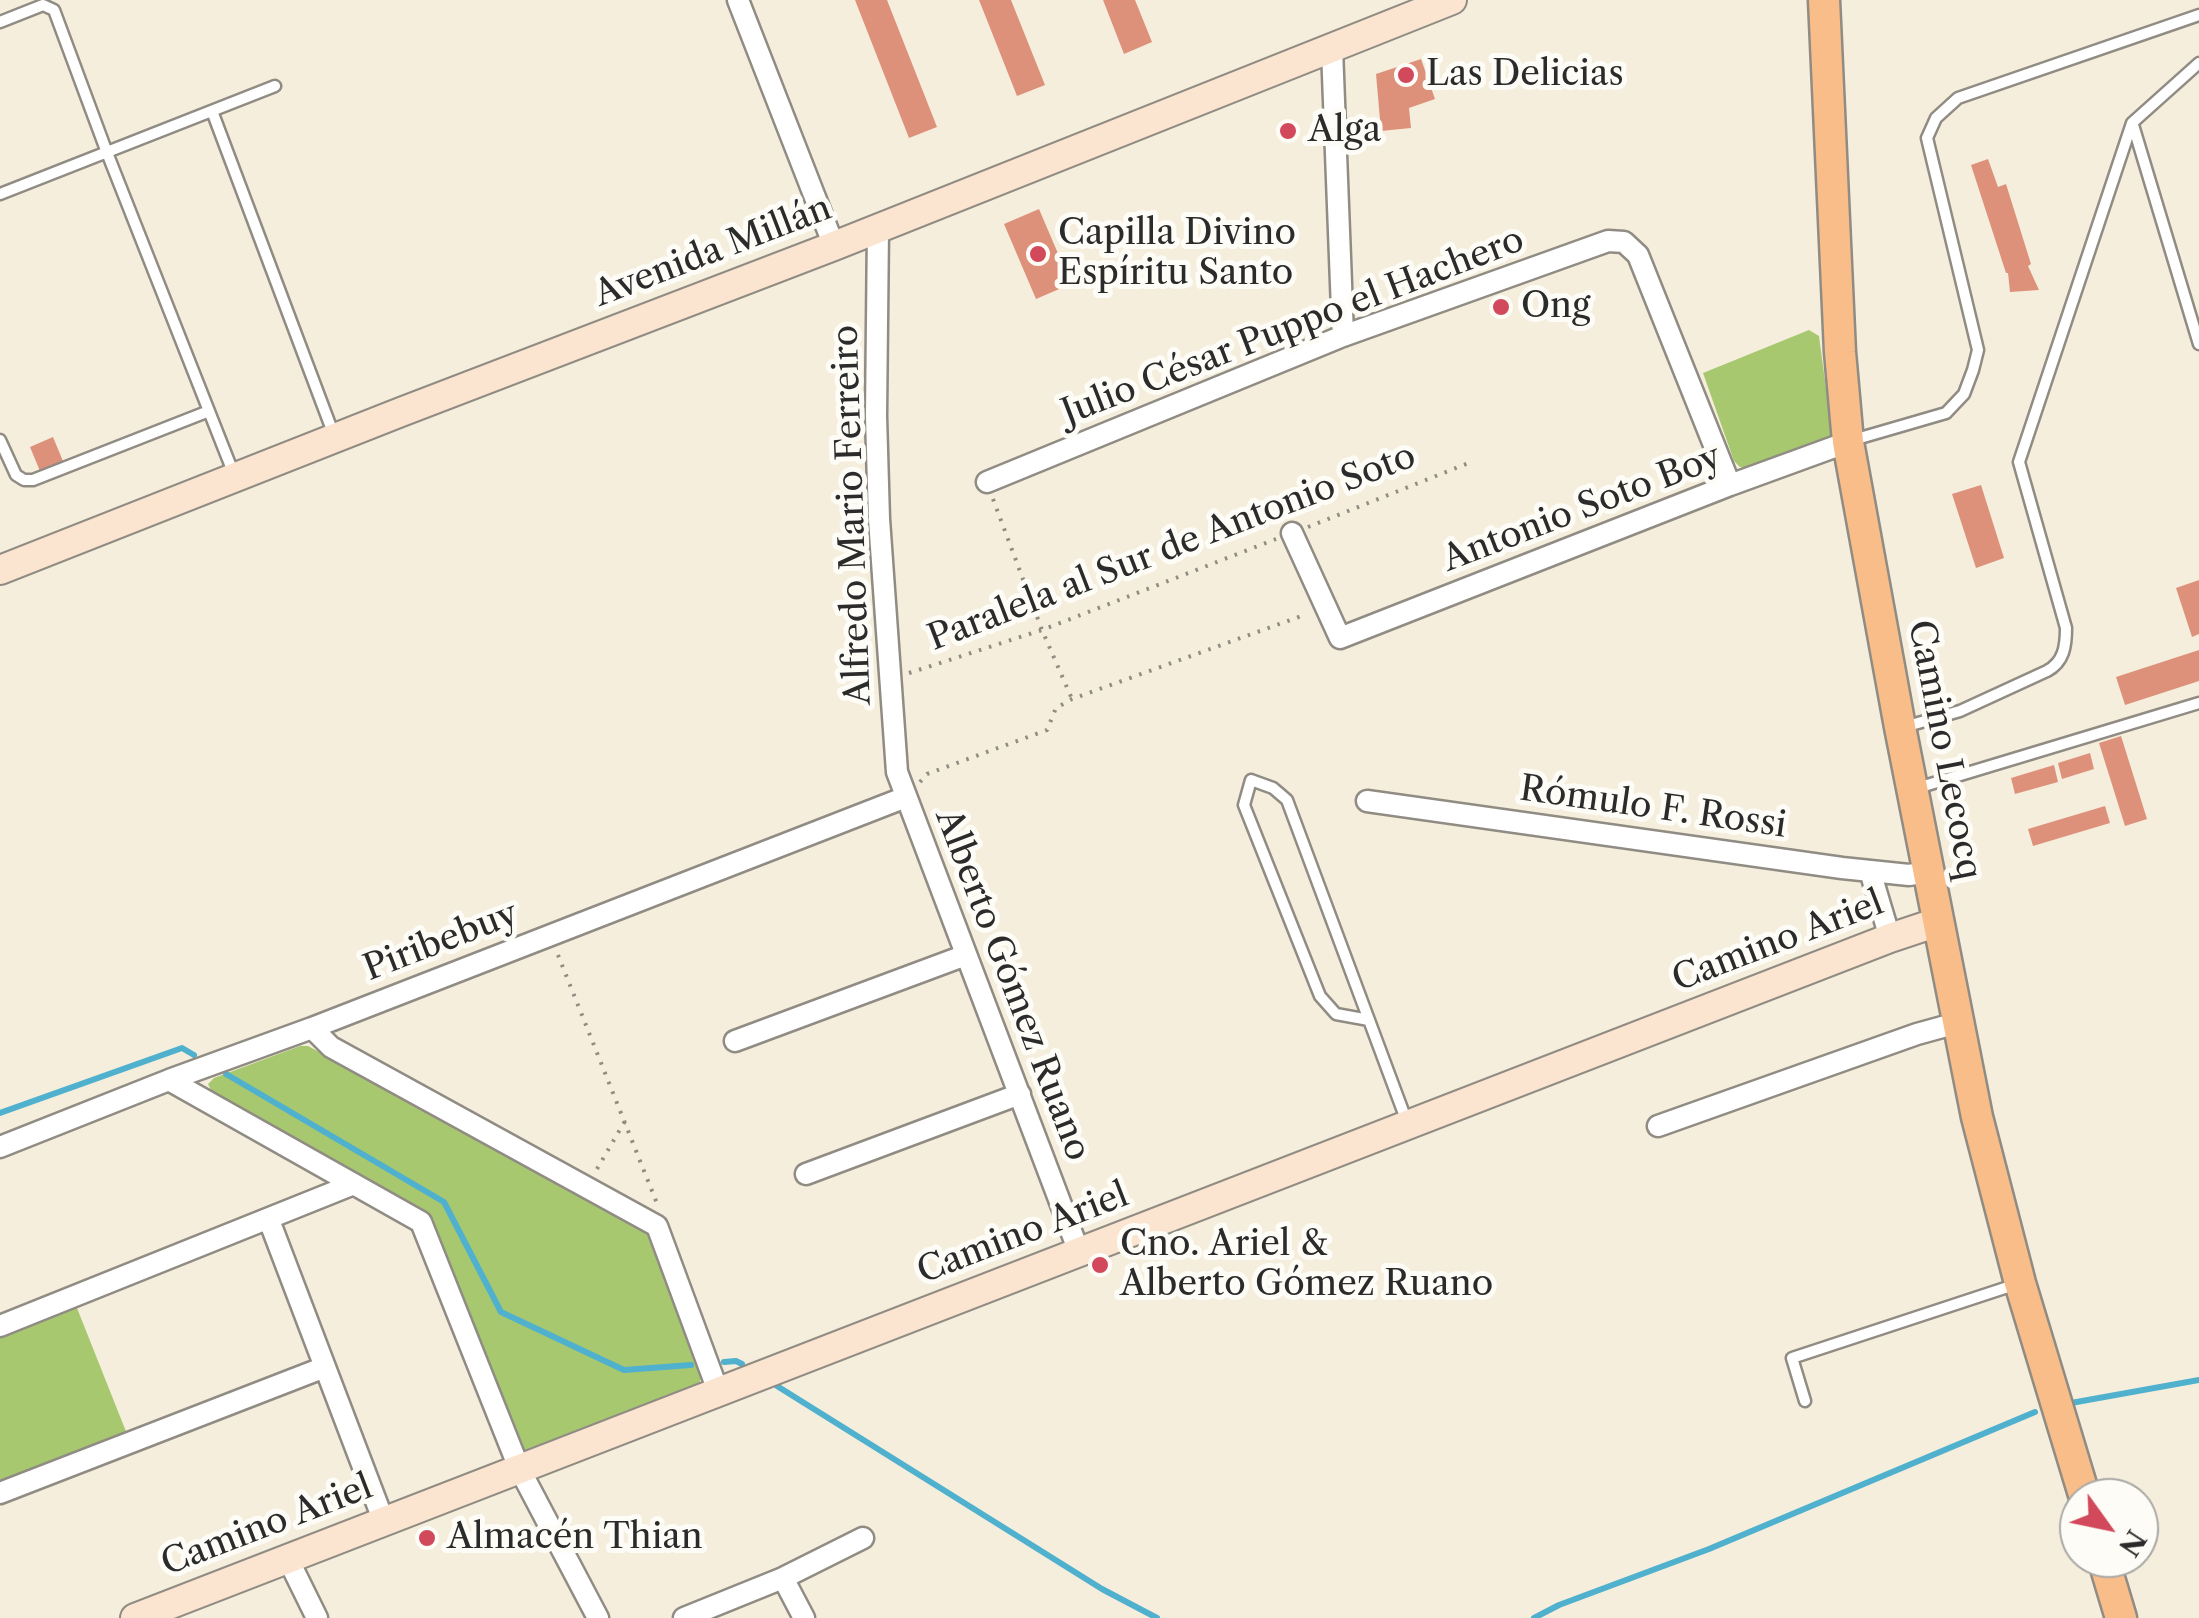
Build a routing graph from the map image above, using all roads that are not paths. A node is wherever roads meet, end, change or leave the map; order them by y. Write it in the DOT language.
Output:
graph roads {
  1 [pos="738,0"];
  2 [pos="1452,0"];
  3 [pos="1824,0"];
  4 [pos="2199,15"];
  5 [pos="0,22"];
  6 [pos="1332,49"];
  7 [pos="2199,63"];
  8 [pos="275,86"];
  9 [pos="212,111"];
  10 [pos="2132,123"];
  11 [pos="106,150"];
  12 [pos="0,194"];
  13 [pos="878,228"];
  14 [pos="834,246"];
  15 [pos="1343,336"];
  16 [pos="2199,344"];
  17 [pos="210,411"];
  18 [pos="335,438"];
  19 [pos="0,440"];
  20 [pos="1848,442"];
  21 [pos="235,477"];
  22 [pos="987,482"];
  23 [pos="1730,485"];
  24 [pos="1292,533"];
  25 [pos="0,570"];
  26 [pos="2199,703"];
  27 [pos="1900,728"];
  28 [pos="1913,790"];
  29 [pos="906,797"];
  30 [pos="1367,801"];
  31 [pos="1870,872"];
  32 [pos="1929,872"];
  33 [pos="1938,922"];
  34 [pos="1890,938"];
  35 [pos="966,955"];
  36 [pos="1369,1020"];
  37 [pos="1957,1023"];
  38 [pos="312,1028"];
  39 [pos="735,1041"];
  40 [pos="169,1080"];
  41 [pos="1020,1094"];
  42 [pos="1408,1124"];
  43 [pos="1658,1126"];
  44 [pos="0,1147"];
  45 [pos="806,1174"];
  46 [pos="354,1184"];
  47 [pos="269,1220"];
  48 [pos="1079,1252"];
  49 [pos="2020,1283"];
  50 [pos="0,1326"];
  51 [pos="324,1367"];
  52 [pos="718,1391"];
  53 [pos="1804,1400"];
  54 [pos="519,1468"];
  55 [pos="2079,1478"];
  56 [pos="0,1493"];
  57 [pos="384,1522"];
  58 [pos="862,1538"];
  59 [pos="288,1558"];
  60 [pos="783,1578"];
  61 [pos="2109,1578"];
  62 [pos="135,1618"];
  63 [pos="316,1618"];
  64 [pos="598,1618"];
  65 [pos="684,1618"];
  66 [pos="804,1618"];
  67 [pos="2121,1618"];
  1 -- 14 [label="street"];
  2 -- 6 [label="street, Avenida Millán"];
  3 -- 20 [label="main road, Camino Lecocq"];
  4 -- 20 [label="lane"];
  5 -- 11 [label="lane"];
  6 -- 13 [label="street, Avenida Millán"];
  6 -- 15 [label="street"];
  7 -- 10 [label="lane"];
  8 -- 9 [label="lane"];
  9 -- 11 [label="lane"];
  9 -- 18 [label="lane"];
  10 -- 16 [label="lane"];
  10 -- 27 [label="lane"];
  11 -- 12 [label="lane"];
  11 -- 17 [label="lane"];
  13 -- 14 [label="street, Avenida Millán"];
  13 -- 29 [label="street, Alfredo Mario Ferreiro"];
  14 -- 18 [label="street, Avenida Millán"];
  15 -- 22 [label="street, Julio César Puppo el Hachero"];
  15 -- 23 [label="street, Julio César Puppo el Hachero"];
  17 -- 19 [label="lane"];
  17 -- 21 [label="lane"];
  18 -- 21 [label="street, Avenida Millán"];
  20 -- 23 [label="street, Antonio Soto Boy"];
  20 -- 27 [label="main road, Camino Lecocq"];
  21 -- 25 [label="street, Avenida Millán"];
  23 -- 24 [label="street, Antonio Soto Boy"];
  26 -- 28 [label="lane"];
  27 -- 28 [label="main road, Camino Lecocq"];
  28 -- 32 [label="main road, Camino Lecocq"];
  29 -- 35 [label="street, Alberto Gómez Ruano"];
  29 -- 38 [label="street, Piribebuy"];
  30 -- 31 [label="street, Rómulo F. Rossi"];
  31 -- 32 [label="street, Rómulo F. Rossi"];
  31 -- 34 [label="street"];
  32 -- 33 [label="main road, Camino Lecocq"];
  33 -- 34 [label="street, Camino Ariel"];
  33 -- 37 [label="main road, Camino Lecocq"];
  34 -- 42 [label="street, Camino Ariel"];
  35 -- 39 [label="street"];
  35 -- 41 [label="street, Alberto Gómez Ruano"];
  36 -- 36 [label="lane"];
  36 -- 42 [label="lane"];
  37 -- 43 [label="street"];
  37 -- 49 [label="main road, Camino Lecocq"];
  38 -- 40 [label="street, Piribebuy"];
  38 -- 52 [label="street"];
  40 -- 44 [label="street, Piribebuy"];
  40 -- 46 [label="street"];
  41 -- 45 [label="street"];
  41 -- 48 [label="street, Alberto Gómez Ruano"];
  42 -- 48 [label="street, Camino Ariel"];
  46 -- 47 [label="street"];
  46 -- 54 [label="street"];
  47 -- 50 [label="street"];
  47 -- 51 [label="street"];
  48 -- 52 [label="street, Camino Ariel"];
  49 -- 53 [label="lane"];
  49 -- 55 [label="main road, Camino Lecocq"];
  51 -- 56 [label="street"];
  51 -- 57 [label="street"];
  52 -- 54 [label="street, Camino Ariel"];
  54 -- 57 [label="street, Camino Ariel"];
  54 -- 64 [label="street"];
  57 -- 59 [label="street, Camino Ariel"];
  58 -- 60 [label="street"];
  59 -- 62 [label="street, Camino Ariel"];
  59 -- 63 [label="street"];
  60 -- 65 [label="street"];
  60 -- 66 [label="street"];
  61 -- 67 [label="main road"];
}
